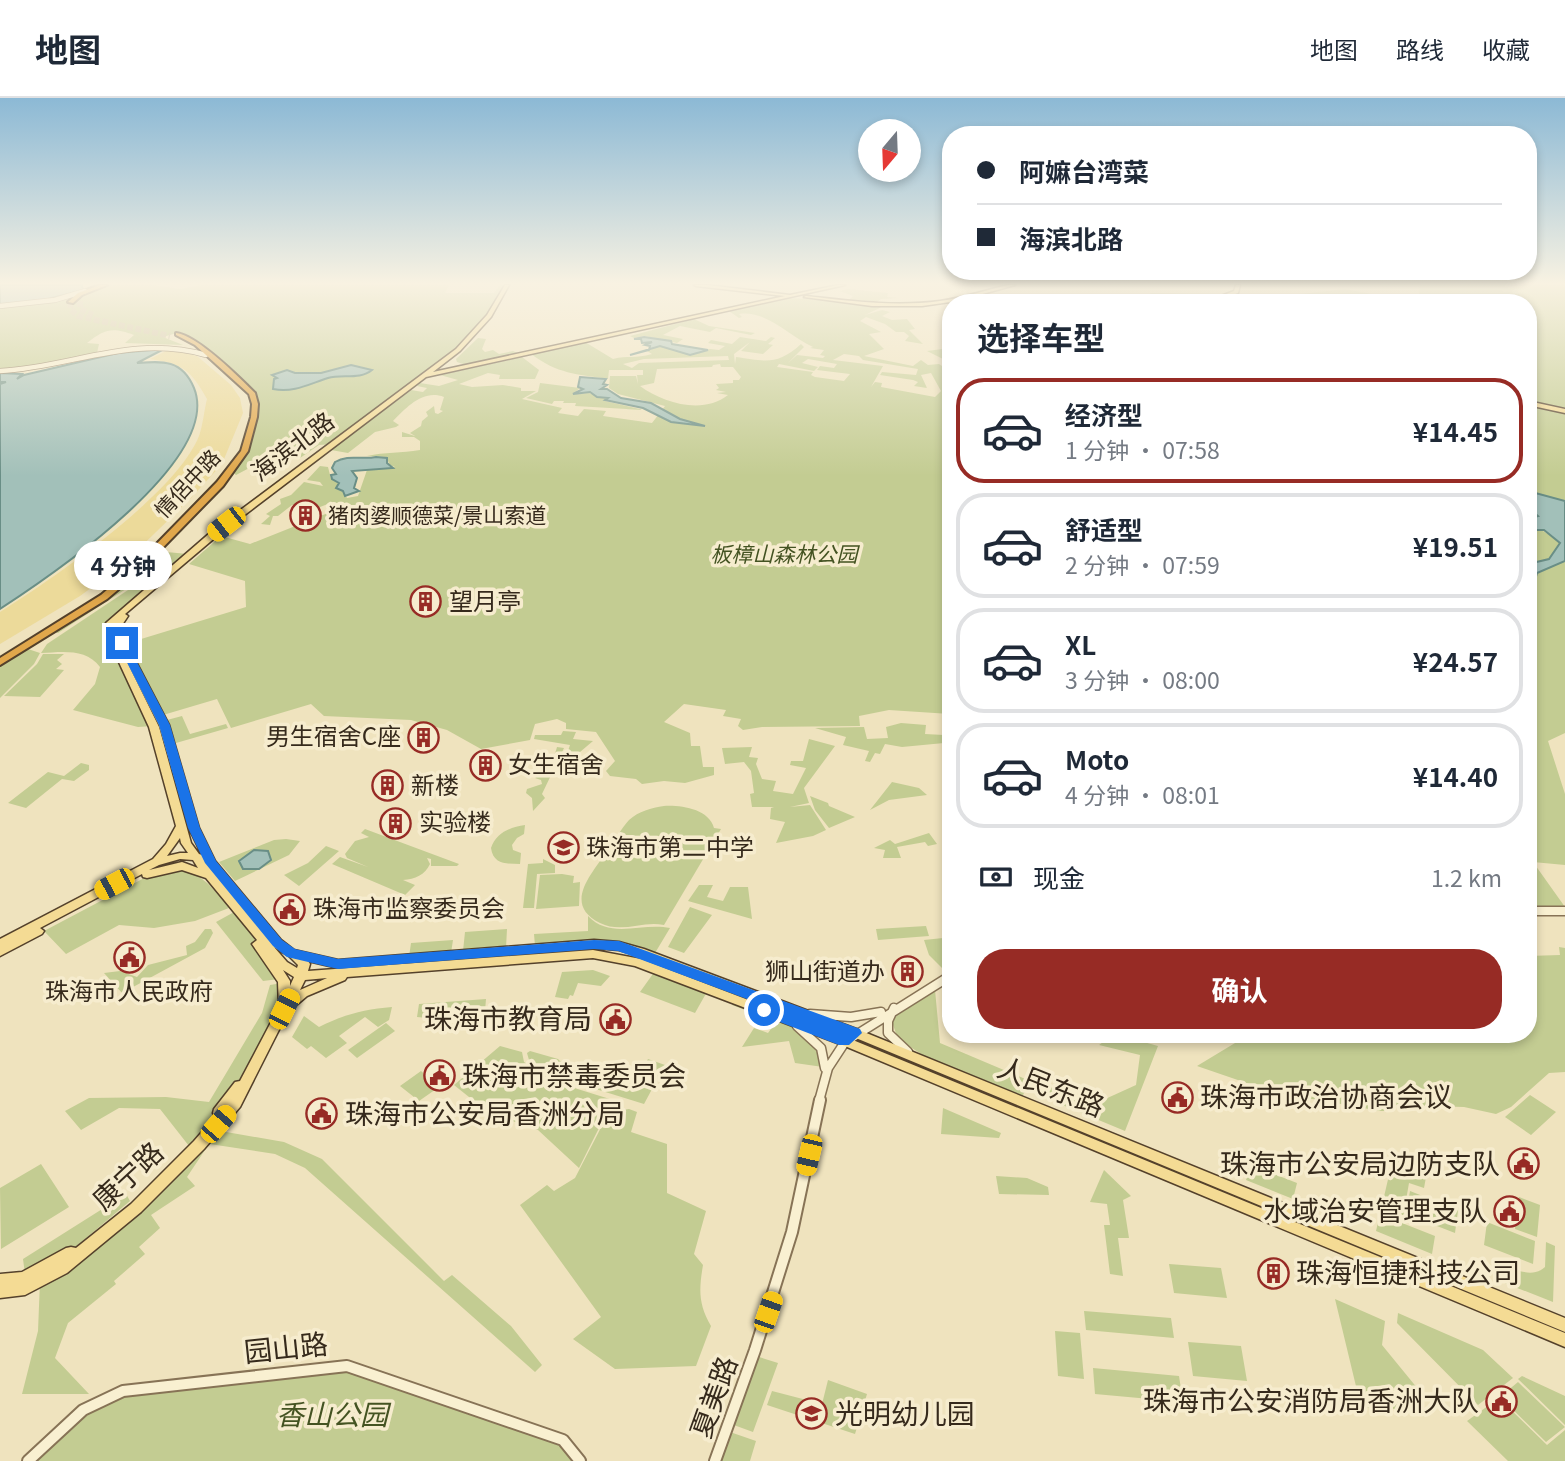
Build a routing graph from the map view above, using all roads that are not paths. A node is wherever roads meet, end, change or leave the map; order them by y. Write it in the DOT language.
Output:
graph roads {
  1 [pos="132,349"];
  2 [pos="187,349"];
  3 [pos="196,349"];
  4 [pos="199,349"];
  5 [pos="459,349"];
  6 [pos="463,349"];
  7 [pos="547,349"];
  8 [pos="550,349"];
  9 [pos="207,354"];
  10 [pos="455,357"];
  11 [pos="472,365"];
  12 [pos="0,371"];
  13 [pos="428,375"];
  14 [pos="1537,406"];
  15 [pos="1565,411"];
  16 [pos="0,657"];
  17 [pos="0,662"];
  18 [pos="181,826"];
  19 [pos="194,828"];
  20 [pos="186,843"];
  21 [pos="194,856"];
  22 [pos="171,857"];
  23 [pos="156,862"];
  24 [pos="211,863"];
  25 [pos="147,874"];
  26 [pos="209,875"];
  27 [pos="1537,911"];
  28 [pos="1565,911"];
  29 [pos="257,933"];
  30 [pos="0,944"];
  31 [pos="0,952"];
  32 [pos="291,953"];
  33 [pos="326,962"];
  34 [pos="353,972"];
  35 [pos="301,975"];
  36 [pos="942,981"];
  37 [pos="895,1007"];
  38 [pos="284,1009"];
  39 [pos="800,1012"];
  40 [pos="788,1019"];
  41 [pos="850,1037"];
  42 [pos="258,1061"];
  43 [pos="929,1064"];
  44 [pos="825,1075"];
  45 [pos="0,1281"];
  46 [pos="0,1291"];
  47 [pos="1565,1325"];
  48 [pos="1565,1340"];
  49 [pos="28,1461"];
  50 [pos="580,1461"];
  51 [pos="715,1461"];
  1 -- 12 [label="street, 情侶中路"];
  2 -- 9 [label="street, 情侶中路"];
  3 -- 9 [label="highway"];
  4 -- 9 [label="highway"];
  5 -- 13 [label="main road"];
  6 -- 10 [label="main road"];
  7 -- 11 [label="main road"];
  8 -- 13 [label="main road"];
  9 -- 16 [label="highway, 情侶中路"];
  9 -- 17 [label="highway, 情侶中路"];
  10 -- 11 [label="main road"];
  10 -- 13 [label="main road"];
  11 -- 13 [label="main road"];
  13 -- 18 [label="main road, 海滨北路"];
  13 -- 19 [label="main road, 海滨北路"];
  14 -- 15 [label="main road"];
  18 -- 20 [label="main road, 海滨北路"];
  18 -- 23 [label="main road"];
  19 -- 20 [label="main road"];
  19 -- 24 [label="main road, 人民东路"];
  20 -- 21 [label="main road, 海滨北路"];
  20 -- 22 [label="main road"];
  21 -- 22 [label="main road"];
  21 -- 24 [label="main road"];
  21 -- 26 [label="main road, 海滨北路"];
  22 -- 23 [label="main road"];
  22 -- 25 [label="main road"];
  23 -- 30 [label="main road"];
  24 -- 32 [label="main road, 人民东路"];
  25 -- 26 [label="main road"];
  25 -- 31 [label="main road"];
  26 -- 29 [label="main road"];
  27 -- 28 [label="street"];
  29 -- 35 [label="main road"];
  29 -- 38 [label="main road"];
  32 -- 33 [label="main road, 人民东路"];
  32 -- 35 [label="main road"];
  33 -- 35 [label="main road"];
  33 -- 39 [label="main road, 人民东路"];
  34 -- 35 [label="main road, 人民东路"];
  34 -- 38 [label="main road"];
  34 -- 40 [label="main road, 人民东路"];
  35 -- 38 [label="main road, 康宁路"];
  36 -- 37 [label="street"];
  37 -- 39 [label="street"];
  37 -- 41 [label="street"];
  37 -- 43 [label="street"];
  38 -- 42 [label="main road, 康宁路"];
  39 -- 41 [label="main road, 人民东路"];
  40 -- 41 [label="main road, 人民东路"];
  40 -- 44 [label="street"];
  41 -- 43 [label="main road, 人民东路"];
  41 -- 44 [label="street, 夏美路"];
  41 -- 48 [label="main road, 人民东路"];
  42 -- 45 [label="main road, 康宁路"];
  42 -- 46 [label="main road, 康宁路"];
  43 -- 47 [label="main road, 人民东路"];
  44 -- 51 [label="street, 夏美路"];
  49 -- 50 [label="street, 园山路"];
}
